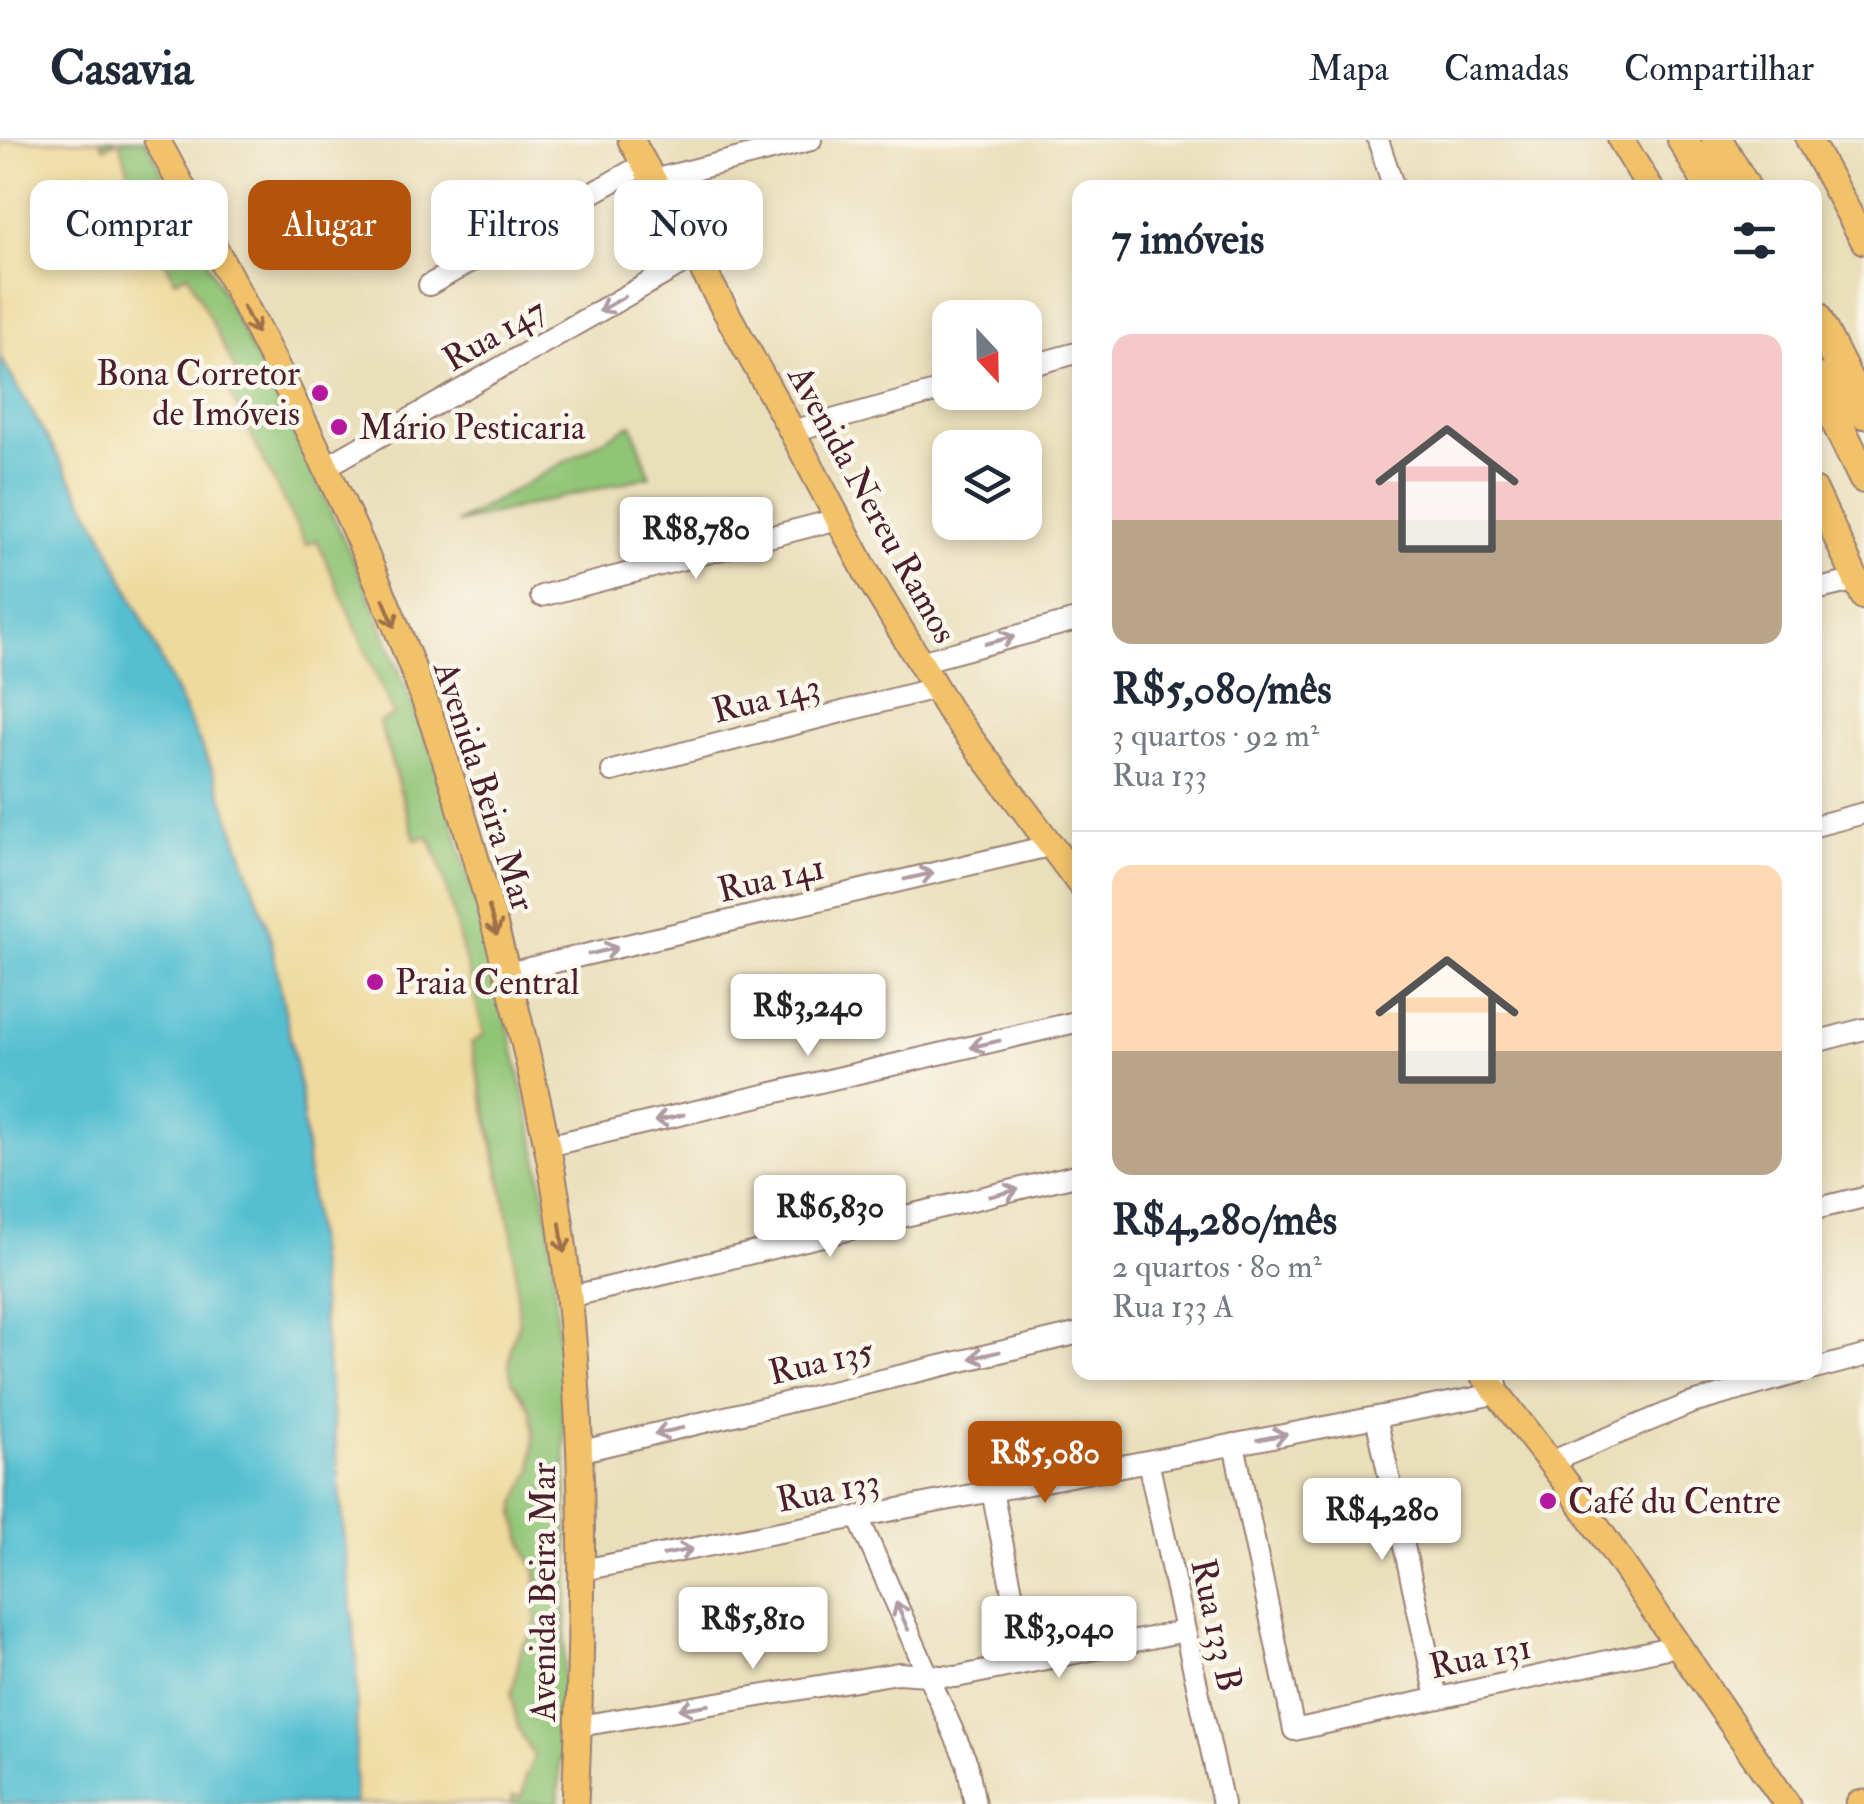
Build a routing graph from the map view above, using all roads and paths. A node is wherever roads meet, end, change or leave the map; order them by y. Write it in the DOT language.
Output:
graph roads {
  1 [pos="156,140"];
  2 [pos="631,140"];
  3 [pos="812,140"];
  4 [pos="1378,140"];
  5 [pos="1621,140"];
  6 [pos="1683,140"];
  7 [pos="1717,140"];
  8 [pos="1809,140"];
  9 [pos="649,172"];
  10 [pos="653,180"];
  11 [pos="1391,180"];
  12 [pos="1645,180"];
  13 [pos="1706,180"];
  14 [pos="1740,180"];
  15 [pos="1864,241"];
  16 [pos="671,270"];
  17 [pos="704,270"];
  18 [pos="429,285"];
  19 [pos="1822,330"];
  20 [pos="1072,354"];
  21 [pos="1042,362"];
  22 [pos="1822,392"];
  23 [pos="932,393"];
  24 [pos="1864,413"];
  25 [pos="792,430"];
  26 [pos="324,468"];
  27 [pos="1864,478"];
  28 [pos="1822,506"];
  29 [pos="838,519"];
  30 [pos="1860,588"];
  31 [pos="1822,590"];
  32 [pos="540,596"];
  33 [pos="1072,620"];
  34 [pos="920,662"];
  35 [pos="936,688"];
  36 [pos="612,771"];
  37 [pos="1864,812"];
  38 [pos="1822,824"];
  39 [pos="1049,846"];
  40 [pos="1072,874"];
  41 [pos="508,974"];
  42 [pos="1072,1024"];
  43 [pos="1864,1028"];
  44 [pos="1822,1040"];
  45 [pos="547,1146"];
  46 [pos="1072,1176"];
  47 [pos="1864,1196"];
  48 [pos="1822,1208"];
  49 [pos="569,1298"];
  50 [pos="1072,1334"];
  51 [pos="1864,1356"];
  52 [pos="1822,1367"];
  53 [pos="1774,1380"];
  54 [pos="1497,1383"];
  55 [pos="1376,1416"];
  56 [pos="1234,1444"];
  57 [pos="578,1452"];
  58 [pos="1148,1461"];
  59 [pos="1550,1462"];
  60 [pos="992,1491"];
  61 [pos="858,1517"];
  62 [pos="582,1570"];
  63 [pos="1185,1632"];
  64 [pos="1680,1645"];
  65 [pos="1026,1662"];
  66 [pos="928,1676"];
  67 [pos="1437,1698"];
  68 [pos="578,1726"];
  69 [pos="575,1804"];
  70 [pos="974,1804"];
  71 [pos="1223,1804"];
  72 [pos="1787,1804"];
  1 -- 26 [label="main road, Avenida Beira Mar, one-way"];
  2 -- 9 [label="main road, Avenida Nereu Ramos"];
  3 -- 9 [label="street"];
  4 -- 11 [label="street"];
  5 -- 12 [label="main road"];
  6 -- 13 [label="highway"];
  7 -- 14 [label="highway"];
  8 -- 15 [label="main road"];
  9 -- 10 [label="main road, Avenida Nereu Ramos"];
  9 -- 18 [label="street"];
  16 -- 26 [label="street, Rua 147, one-way"];
  17 -- 25 [label="main road, Avenida Nereu Ramos"];
  19 -- 24 [label="highway"];
  20 -- 21 [label="street"];
  22 -- 27 [label="highway"];
  23 -- 25 [label="street"];
  25 -- 29 [label="main road, Avenida Nereu Ramos"];
  26 -- 41 [label="main road, Avenida Beira Mar, one-way"];
  28 -- 30 [label="main road"];
  29 -- 32 [label="street"];
  29 -- 34 [label="main road, Avenida Nereu Ramos"];
  30 -- 31 [label="street"];
  34 -- 33 [label="street, one-way"];
  34 -- 35 [label="main road, Avenida Nereu Ramos"];
  35 -- 36 [label="street, Rua 143"];
  35 -- 39 [label="main road, Avenida Nereu Ramos"];
  37 -- 38 [label="street"];
  39 -- 40 [label="main road, Avenida Nereu Ramos"];
  41 -- 39 [label="street, Rua 141, one-way"];
  41 -- 45 [label="main road, Avenida Beira Mar"];
  42 -- 45 [label="street, one-way"];
  43 -- 44 [label="street"];
  45 -- 49 [label="main road, Avenida Beira Mar, one-way"];
  49 -- 46 [label="street, one-way"];
  47 -- 48 [label="street"];
  49 -- 57 [label="main road, Avenida Beira Mar"];
  50 -- 57 [label="street, Rua 135, one-way"];
  51 -- 52 [label="street"];
  53 -- 59 [label="street"];
  54 -- 55 [label="street, Rua 133"];
  54 -- 59 [label="main road"];
  56 -- 55 [label="street, Rua 133, one-way"];
  55 -- 67 [label="street"];
  56 -- 58 [label="street, Rua 133"];
  56 -- 67 [label="street, Rua 131"];
  57 -- 62 [label="main road, Avenida Beira Mar"];
  58 -- 60 [label="street, Rua 133"];
  58 -- 63 [label="street, Rua 133 B"];
  59 -- 64 [label="main road"];
  60 -- 61 [label="street, Rua 133"];
  60 -- 65 [label="street"];
  62 -- 61 [label="street, Rua 133, one-way"];
  66 -- 61 [label="street, one-way"];
  62 -- 68 [label="main road, Avenida Beira Mar"];
  63 -- 65 [label="street"];
  63 -- 71 [label="street, Rua 133 B"];
  64 -- 67 [label="street, Rua 131"];
  64 -- 72 [label="main road"];
  65 -- 66 [label="street"];
  66 -- 68 [label="street, one-way"];
  66 -- 70 [label="street"];
  68 -- 69 [label="main road, Avenida Beira Mar"];
}
